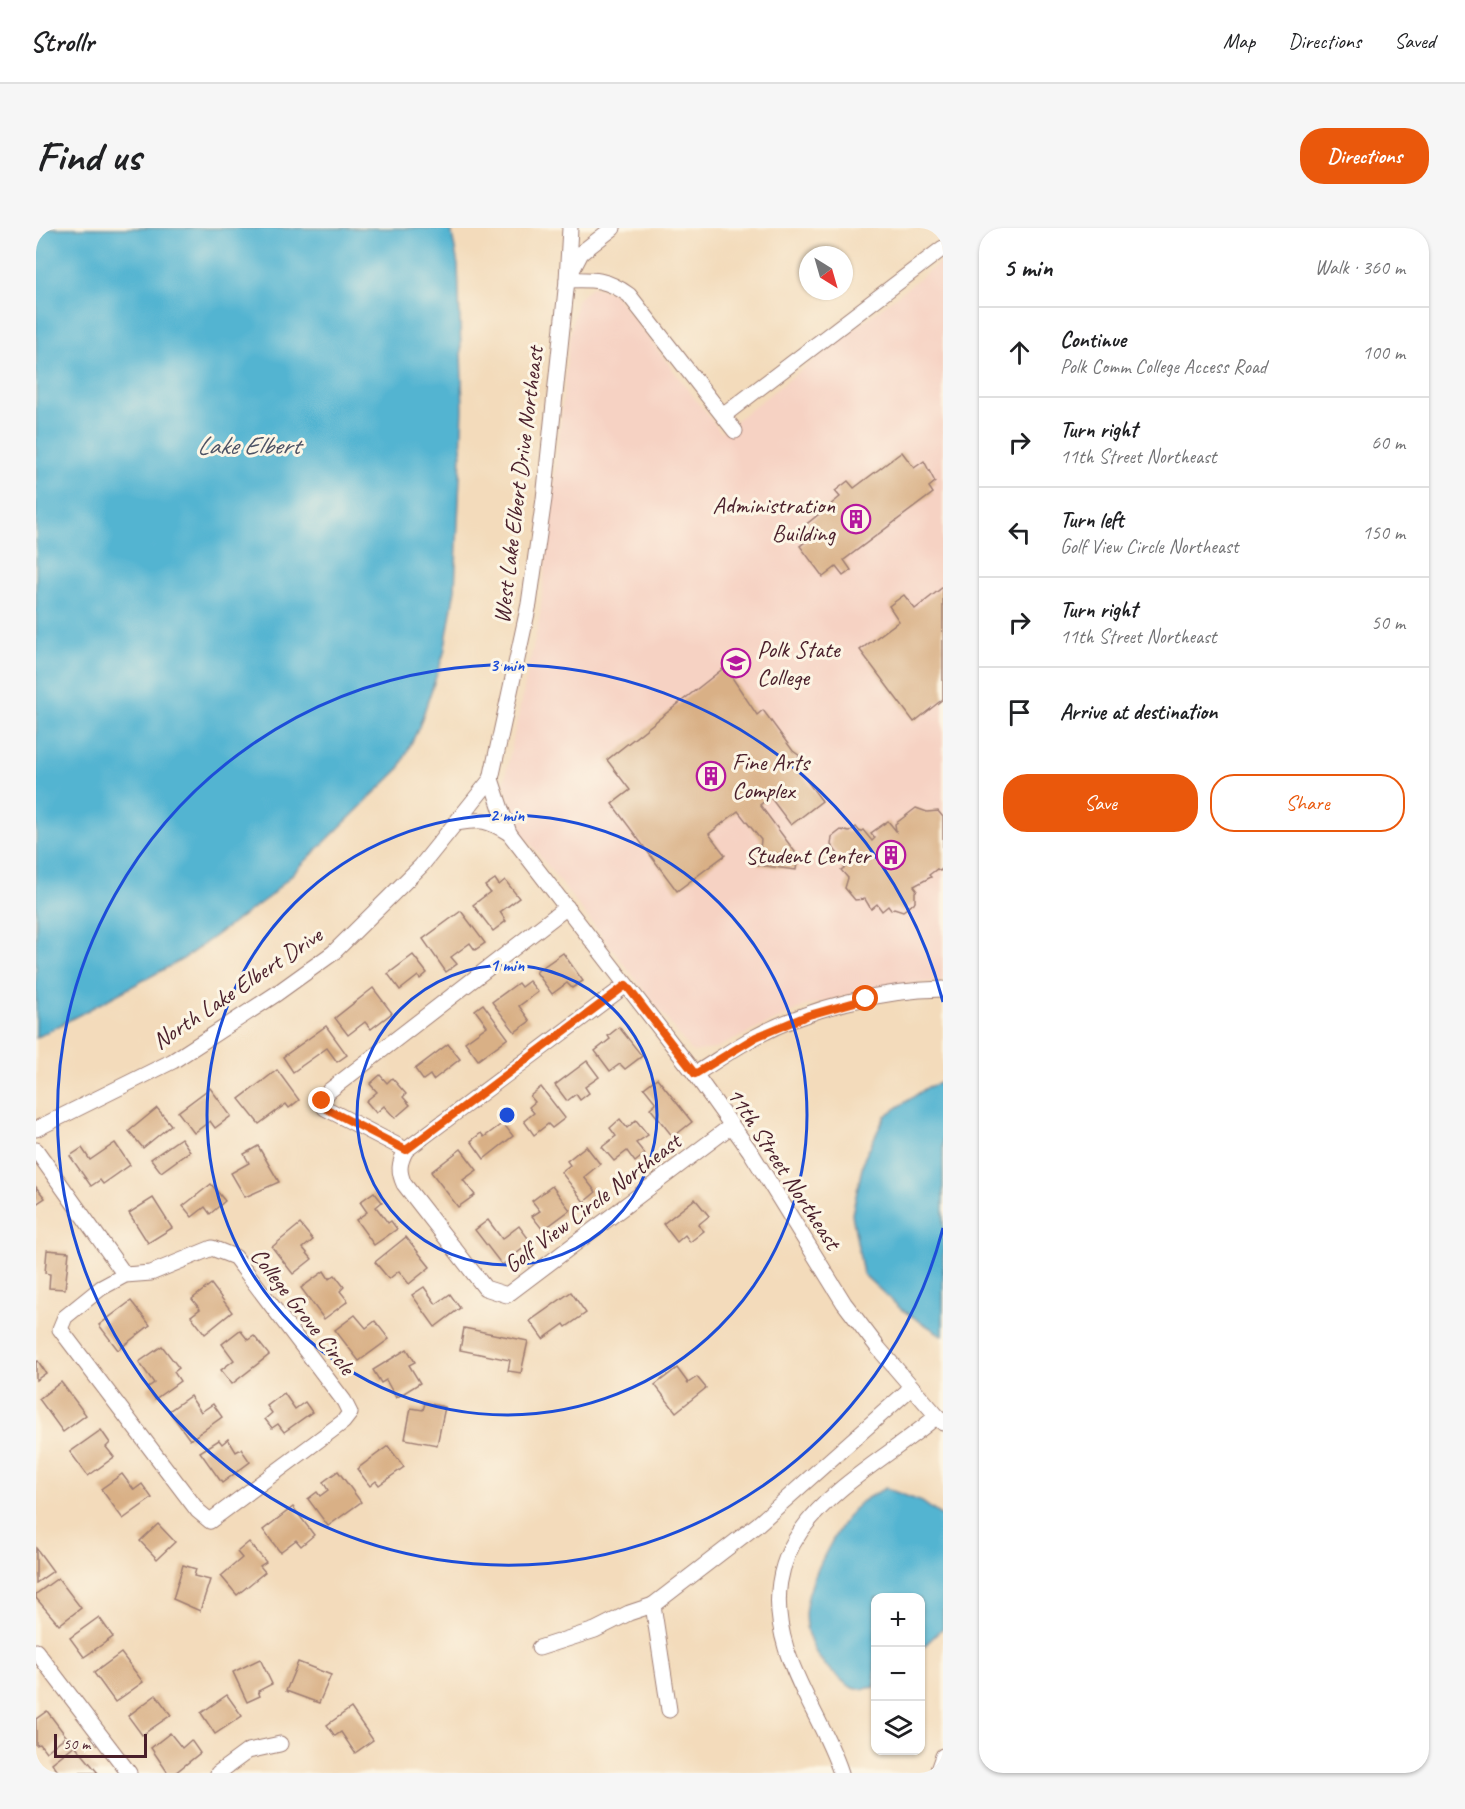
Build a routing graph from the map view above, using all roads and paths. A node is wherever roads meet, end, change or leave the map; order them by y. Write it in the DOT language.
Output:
graph roads {
  1 [pos="570,228"];
  2 [pos="613,228"];
  3 [pos="943,248"];
  4 [pos="567,280"];
  5 [pos="724,415"];
  6 [pos="735,431"];
  7 [pos="491,779"];
  8 [pos="456,823"];
  9 [pos="509,833"];
  10 [pos="567,907"];
  11 [pos="626,985"];
  12 [pos="943,989"];
  13 [pos="695,1074"];
  14 [pos="731,1126"];
  15 [pos="36,1129"];
  16 [pos="36,1150"];
  17 [pos="406,1150"];
  18 [pos="124,1275"];
  19 [pos="911,1388"];
  20 [pos="940,1419"];
  21 [pos="653,1605"];
  22 [pos="539,1648"];
  23 [pos="36,1651"];
  24 [pos="669,1710"];
  25 [pos="280,1744"];
  26 [pos="943,1756"];
  27 [pos="129,1773"];
  28 [pos="218,1773"];
  29 [pos="841,1773"];
  30 [pos="937,1773"];
  1 -- 4 [label="street, West Lake Elbert Drive Northeast"];
  2 -- 4 [label="street"];
  3 -- 5 [label="street"];
  4 -- 5 [label="street"];
  4 -- 7 [label="street, West Lake Elbert Drive Northeast"];
  5 -- 6 [label="street"];
  7 -- 8 [label="street, North Lake Elbert Drive"];
  7 -- 9 [label="street, 11th Street Northeast"];
  8 -- 9 [label="street"];
  8 -- 15 [label="street, North Lake Elbert Drive"];
  9 -- 10 [label="street, 11th Street Northeast"];
  10 -- 11 [label="street, 11th Street Northeast"];
  10 -- 17 [label="street"];
  11 -- 13 [label="street, 11th Street Northeast"];
  11 -- 17 [label="street"];
  12 -- 13 [label="street"];
  13 -- 14 [label="street, 11th Street Northeast"];
  14 -- 17 [label="street, Golf View Circle Northeast"];
  14 -- 19 [label="street, 11th Street Northeast"];
  16 -- 18 [label="street"];
  18 -- 18 [label="street, College Grove Circle"];
  19 -- 20 [label="street, 11th Street Northeast"];
  19 -- 21 [label="street"];
  20 -- 29 [label="street"];
  21 -- 22 [label="street"];
  21 -- 24 [label="street"];
  23 -- 27 [label="street"];
  25 -- 28 [label="street"];
  26 -- 30 [label="street"];
}
